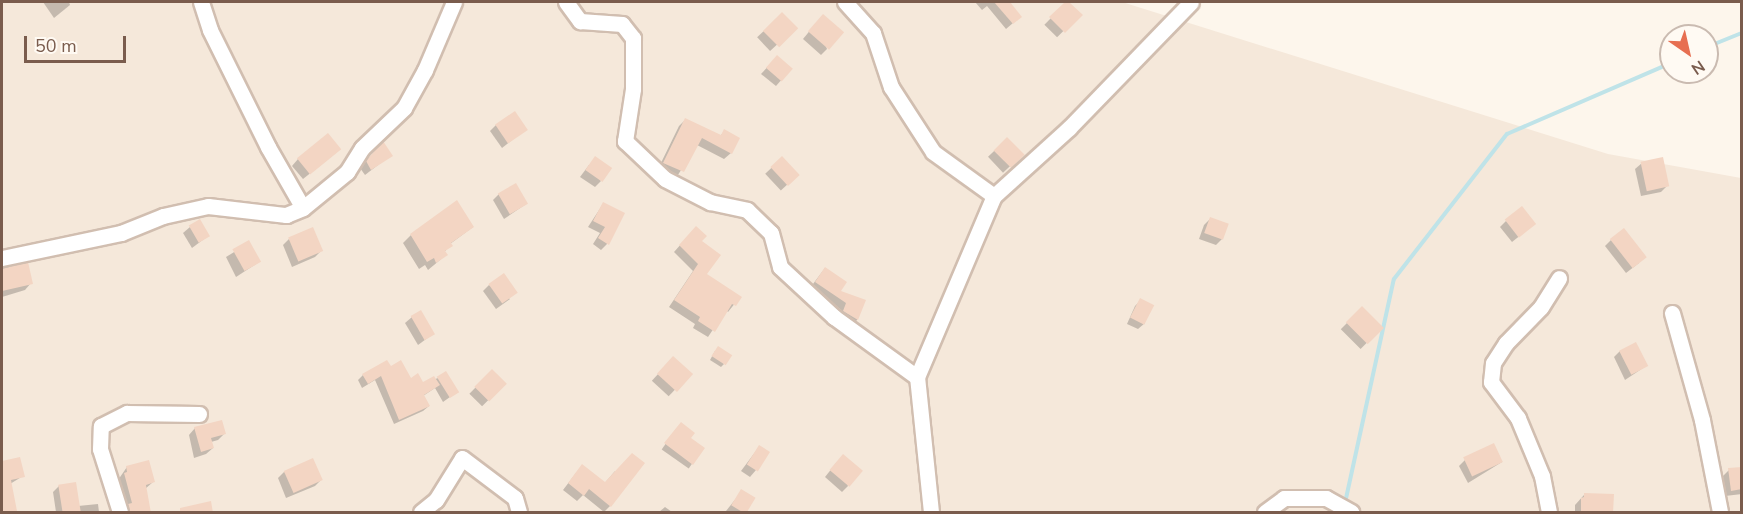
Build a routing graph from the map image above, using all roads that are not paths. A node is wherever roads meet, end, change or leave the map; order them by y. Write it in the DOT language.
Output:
graph roads {
  1 [pos="201,2"];
  2 [pos="454,2"];
  3 [pos="566,2"];
  4 [pos="845,2"];
  5 [pos="1191,2"];
  6 [pos="994,196"];
  7 [pos="303,208"];
  8 [pos="2,258"];
  9 [pos="1559,278"];
  10 [pos="1672,313"];
  11 [pos="917,377"];
  12 [pos="199,414"];
  13 [pos="120,513"];
  14 [pos="421,513"];
  15 [pos="519,513"];
  16 [pos="931,513"];
  17 [pos="1265,513"];
  18 [pos="1351,513"];
  19 [pos="1549,513"];
  20 [pos="1720,513"];
  1 -- 7 [label="street"];
  2 -- 7 [label="street"];
  3 -- 11 [label="street"];
  4 -- 6 [label="street"];
  5 -- 6 [label="street"];
  6 -- 11 [label="street"];
  7 -- 8 [label="street"];
  9 -- 19 [label="street"];
  10 -- 20 [label="street"];
  11 -- 16 [label="street"];
  12 -- 13 [label="street"];
  14 -- 15 [label="street"];
  17 -- 18 [label="street"];
}
